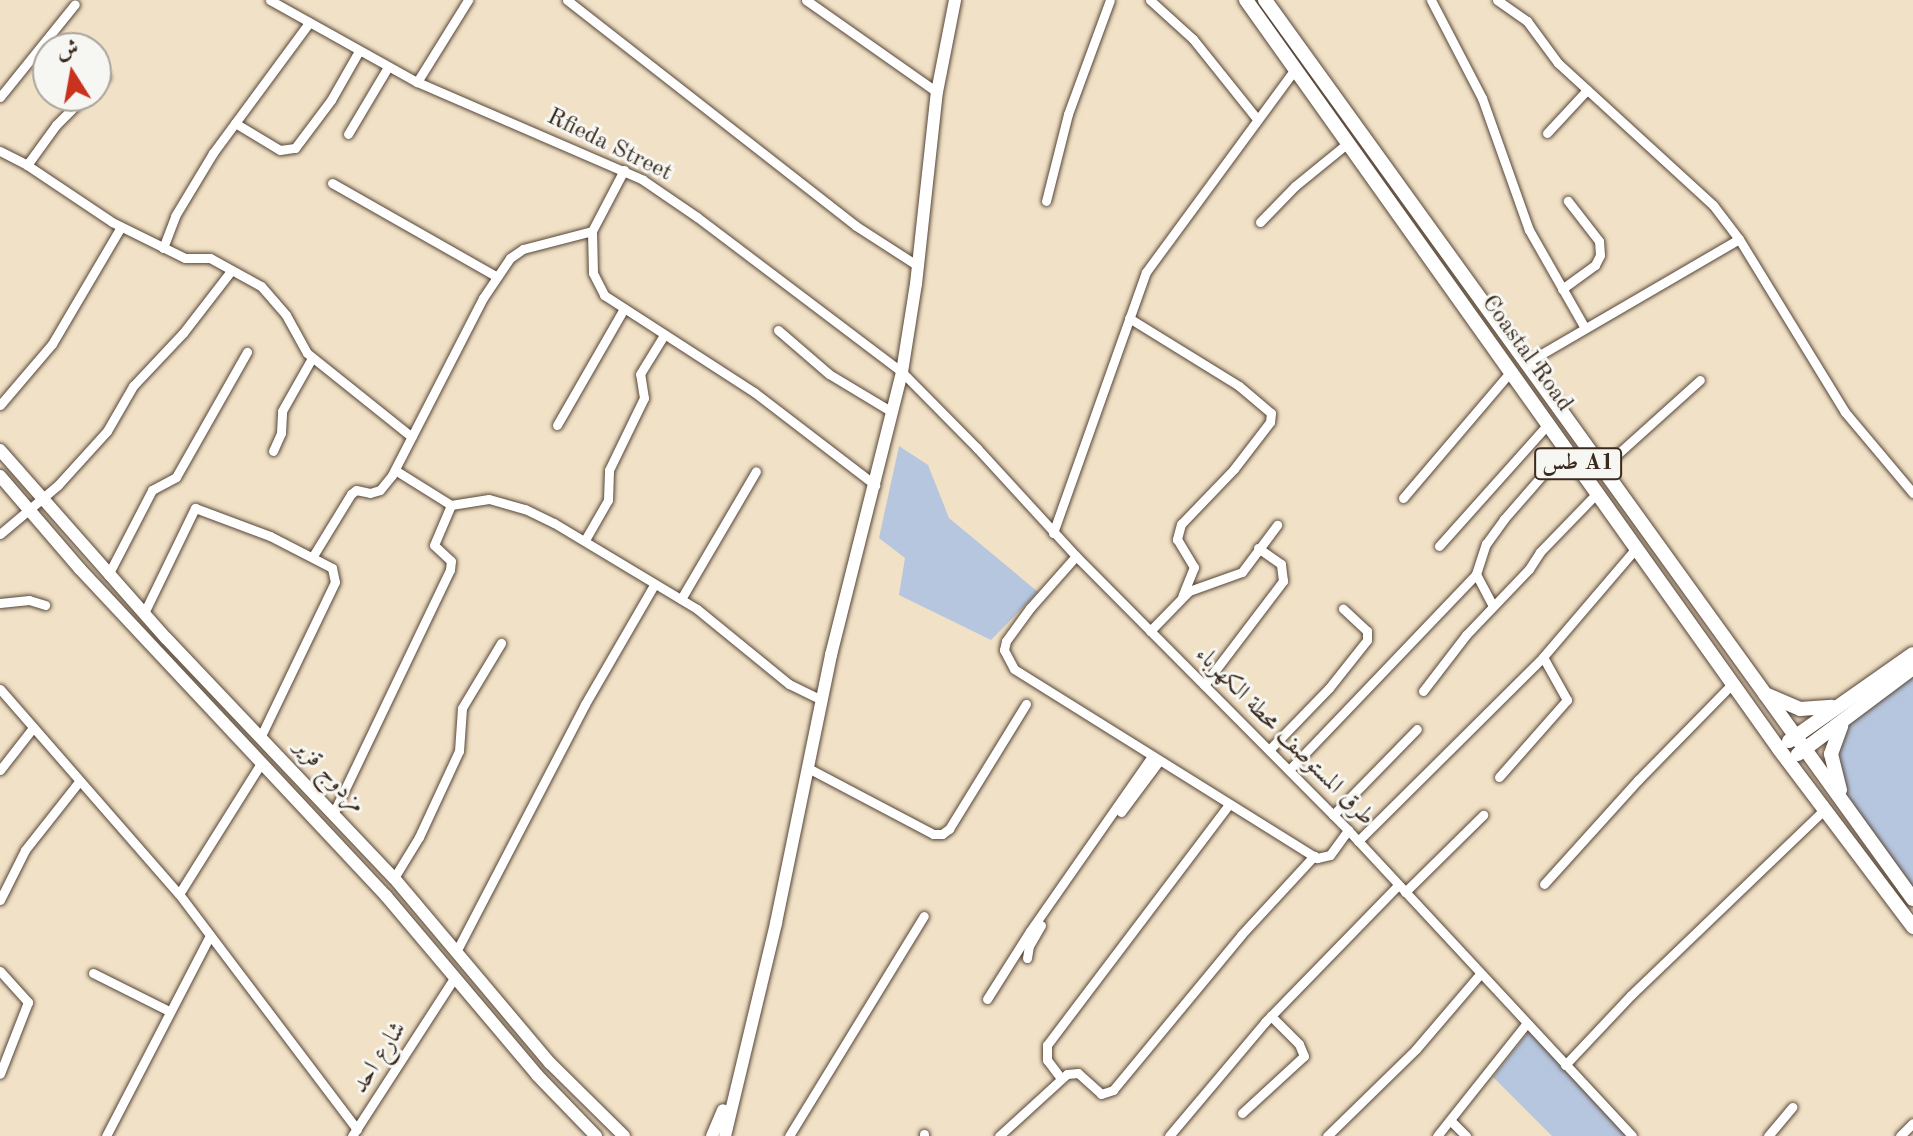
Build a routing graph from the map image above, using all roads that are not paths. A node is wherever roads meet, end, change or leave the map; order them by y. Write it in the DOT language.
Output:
graph roads {
  1 [pos="270,0"];
  2 [pos="468,0"];
  3 [pos="567,0"];
  4 [pos="806,0"];
  5 [pos="955,0"];
  6 [pos="1110,0"];
  7 [pos="1150,0"];
  8 [pos="1246,0"];
  9 [pos="1265,0"];
  10 [pos="1431,0"];
  11 [pos="1497,0"];
  12 [pos="75,4"];
  13 [pos="309,23"];
  14 [pos="359,51"];
  15 [pos="388,67"];
  16 [pos="1295,69"];
  17 [pos="417,82"];
  18 [pos="1587,90"];
  19 [pos="937,92"];
  20 [pos="0,97"];
  21 [pos="69,112"];
  22 [pos="1257,119"];
  23 [pos="235,123"];
  24 [pos="1547,133"];
  25 [pos="348,134"];
  26 [pos="1348,143"];
  27 [pos="0,153"];
  28 [pos="27,165"];
  29 [pos="624,170"];
  30 [pos="332,183"];
  31 [pos="1046,201"];
  32 [pos="1568,201"];
  33 [pos="1260,222"];
  34 [pos="121,227"];
  35 [pos="592,231"];
  36 [pos="1739,239"];
  37 [pos="163,248"];
  38 [pos="918,266"];
  39 [pos="231,271"];
  40 [pos="496,276"];
  41 [pos="1562,289"];
  42 [pos="623,310"];
  43 [pos="1129,318"];
  44 [pos="1585,328"];
  45 [pos="778,330"];
  46 [pos="664,335"];
  47 [pos="247,352"];
  48 [pos="312,358"];
  49 [pos="1526,363"];
  50 [pos="1511,371"];
  51 [pos="902,372"];
  52 [pos="1700,380"];
  53 [pos="0,405"];
  54 [pos="892,412"];
  55 [pos="1549,423"];
  56 [pos="557,425"];
  57 [pos="412,437"];
  58 [pos="1566,448"];
  59 [pos="0,450"];
  60 [pos="273,451"];
  61 [pos="1601,469"];
  62 [pos="395,470"];
  63 [pos="756,471"];
  64 [pos="0,476"];
  65 [pos="875,485"];
  66 [pos="1912,488"];
  67 [pos="1598,492"];
  68 [pos="1403,498"];
  69 [pos="41,500"];
  70 [pos="451,505"];
  71 [pos="27,510"];
  72 [pos="1277,525"];
  73 [pos="1053,533"];
  74 [pos="0,534"];
  75 [pos="585,540"];
  76 [pos="1439,546"];
  77 [pos="1637,547"];
  78 [pos="1258,548"];
  79 [pos="313,556"];
  80 [pos="1076,556"];
  81 [pos="1476,574"];
  82 [pos="108,575"];
  83 [pos="654,585"];
  84 [pos="1182,596"];
  85 [pos="681,599"];
  86 [pos="0,603"];
  87 [pos="45,605"];
  88 [pos="1493,606"];
  89 [pos="1343,609"];
  90 [pos="144,613"];
  91 [pos="1150,631"];
  92 [pos="501,643"];
  93 [pos="1913,654"];
  94 [pos="1543,657"];
  95 [pos="1913,668"];
  96 [pos="1733,683"];
  97 [pos="1204,685"];
  98 [pos="0,689"];
  99 [pos="1423,691"];
  100 [pos="1763,693"];
  101 [pos="822,700"];
  102 [pos="1026,704"];
  103 [pos="1846,709"];
  104 [pos="32,729"];
  105 [pos="1417,729"];
  106 [pos="261,736"];
  107 [pos="1799,744"];
  108 [pos="1779,749"];
  109 [pos="1269,750"];
  110 [pos="1155,759"];
  111 [pos="1788,761"];
  112 [pos="260,765"];
  113 [pos="808,768"];
  114 [pos="0,770"];
  115 [pos="1289,770"];
  116 [pos="1499,777"];
  117 [pos="78,783"];
  118 [pos="1843,802"];
  119 [pos="1229,804"];
  120 [pos="1825,809"];
  121 [pos="333,814"];
  122 [pos="1333,815"];
  123 [pos="1483,815"];
  124 [pos="1348,830"];
  125 [pos="1358,841"];
  126 [pos="1314,856"];
  127 [pos="394,878"];
  128 [pos="1544,884"];
  129 [pos="1401,889"];
  130 [pos="179,894"];
  131 [pos="1913,899"];
  132 [pos="0,900"];
  133 [pos="924,916"];
  134 [pos="1913,927"];
  135 [pos="439,931"];
  136 [pos="210,935"];
  137 [pos="426,942"];
  138 [pos="457,950"];
  139 [pos="1027,958"];
  140 [pos="0,971"];
  141 [pos="93,973"];
  142 [pos="1480,974"];
  143 [pos="455,977"];
  144 [pos="987,999"];
  145 [pos="169,1011"];
  146 [pos="1271,1016"];
  147 [pos="1527,1023"];
  148 [pos="1565,1065"];
  149 [pos="0,1074"];
  150 [pos="1060,1077"];
  151 [pos="735,1081"];
  152 [pos="1792,1107"];
  153 [pos="1242,1113"];
  154 [pos="1450,1120"];
  155 [pos="1913,1123"];
  156 [pos="355,1134"];
  157 [pos="106,1136"];
  158 [pos="596,1136"];
  159 [pos="624,1136"];
  160 [pos="712,1136"];
  161 [pos="725,1136"];
  162 [pos="789,1136"];
  163 [pos="999,1136"];
  164 [pos="1169,1136"];
  165 [pos="1327,1136"];
  166 [pos="1437,1136"];
  167 [pos="1466,1136"];
  168 [pos="1632,1136"];
  169 [pos="1768,1136"];
  170 [pos="1900,1136"];
  1 -- 13 [label="street, Rfieda Street"];
  2 -- 17 [label="street"];
  3 -- 38 [label="street"];
  4 -- 19 [label="street"];
  5 -- 19 [label="main road"];
  6 -- 31 [label="street"];
  7 -- 22 [label="street"];
  8 -- 16 [label="highway, Coastal Road / طس A1"];
  9 -- 49 [label="highway, Coastal Road / طس A1"];
  10 -- 41 [label="street"];
  11 -- 18 [label="street"];
  12 -- 20 [label="street"];
  13 -- 14 [label="street, Rfieda Street"];
  13 -- 23 [label="street"];
  14 -- 15 [label="street, Rfieda Street"];
  14 -- 23 [label="street"];
  15 -- 17 [label="street, Rfieda Street"];
  15 -- 25 [label="street"];
  16 -- 22 [label="street"];
  16 -- 26 [label="highway, Coastal Road / طس A1"];
  17 -- 29 [label="street, Rfieda Street"];
  18 -- 24 [label="street"];
  18 -- 36 [label="street"];
  19 -- 38 [label="main road"];
  21 -- 28 [label="street"];
  22 -- 43 [label="street"];
  23 -- 37 [label="street"];
  26 -- 33 [label="street"];
  26 -- 50 [label="highway, Coastal Road / طس A1"];
  27 -- 28 [label="street"];
  28 -- 34 [label="street"];
  29 -- 35 [label="street"];
  29 -- 51 [label="street, Rfieda Street"];
  30 -- 40 [label="street"];
  32 -- 41 [label="street"];
  34 -- 37 [label="street"];
  34 -- 53 [label="street"];
  35 -- 40 [label="street"];
  35 -- 42 [label="street"];
  36 -- 44 [label="street"];
  36 -- 66 [label="street"];
  37 -- 39 [label="street"];
  38 -- 51 [label="main road"];
  39 -- 48 [label="street"];
  39 -- 69 [label="street"];
  40 -- 57 [label="street"];
  41 -- 44 [label="street"];
  42 -- 46 [label="street"];
  42 -- 56 [label="street"];
  43 -- 73 [label="street"];
  43 -- 84 [label="street"];
  44 -- 49 [label="street"];
  45 -- 54 [label="street"];
  46 -- 65 [label="street"];
  46 -- 75 [label="street"];
  47 -- 82 [label="street"];
  48 -- 57 [label="street"];
  48 -- 60 [label="street"];
  49 -- 61 [label="highway, Coastal Road / طس A1"];
  50 -- 55 [label="highway, Coastal Road / طس A1"];
  50 -- 68 [label="street"];
  51 -- 54 [label="main road"];
  51 -- 73 [label="street, طرق المستوصف محطة الكهرباء"];
  52 -- 61 [label="street"];
  54 -- 65 [label="main road"];
  55 -- 58 [label="highway, Coastal Road / طس A1"];
  55 -- 76 [label="street"];
  57 -- 62 [label="street"];
  58 -- 67 [label="highway, Coastal Road / طس A1"];
  58 -- 81 [label="street"];
  59 -- 69 [label="main road, مزدوج قزير"];
  61 -- 100 [label="highway, Coastal Road / طس A1"];
  62 -- 70 [label="street"];
  62 -- 79 [label="street"];
  63 -- 85 [label="street"];
  64 -- 71 [label="main road, مزدوج قزير"];
  65 -- 101 [label="main road"];
  67 -- 77 [label="highway, Coastal Road / طس A1"];
  67 -- 88 [label="street"];
  69 -- 71 [label="street"];
  69 -- 82 [label="main road, مزدوج قزير"];
  70 -- 75 [label="street"];
  70 -- 121 [label="street"];
  71 -- 74 [label="street"];
  71 -- 112 [label="main road, مزدوج قزير"];
  72 -- 78 [label="street"];
  73 -- 80 [label="street, طرق المستوصف محطة الكهرباء"];
  75 -- 83 [label="street"];
  77 -- 94 [label="street"];
  77 -- 96 [label="highway, Coastal Road / طس A1"];
  78 -- 84 [label="street"];
  78 -- 97 [label="street"];
  79 -- 90 [label="street"];
  79 -- 106 [label="street"];
  80 -- 91 [label="street, طرق المستوصف محطة الكهرباء"];
  80 -- 110 [label="street"];
  81 -- 88 [label="street"];
  81 -- 115 [label="street"];
  82 -- 90 [label="main road, مزدوج قزير"];
  83 -- 85 [label="street"];
  83 -- 138 [label="street"];
  84 -- 91 [label="street"];
  85 -- 101 [label="street"];
  86 -- 87 [label="street"];
  88 -- 99 [label="street"];
  89 -- 109 [label="street"];
  90 -- 106 [label="main road, مزدوج قزير"];
  91 -- 97 [label="street, طرق المستوصف محطة الكهرباء"];
  92 -- 127 [label="street"];
  93 -- 103 [label="highway"];
  94 -- 116 [label="street"];
  94 -- 125 [label="street"];
  95 -- 103 [label="highway"];
  96 -- 108 [label="highway, Coastal Road / طس A1"];
  96 -- 128 [label="street"];
  97 -- 109 [label="street, طرق المستوصف محطة الكهرباء"];
  98 -- 104 [label="street"];
  100 -- 103 [label="highway"];
  100 -- 107 [label="highway, Coastal Road / طس A1"];
  101 -- 113 [label="main road"];
  102 -- 113 [label="street"];
  103 -- 107 [label="highway"];
  103 -- 118 [label="highway"];
  104 -- 114 [label="street"];
  104 -- 117 [label="street"];
  105 -- 122 [label="street"];
  106 -- 121 [label="main road, مزدوج قزير"];
  107 -- 108 [label="highway"];
  107 -- 111 [label="highway"];
  107 -- 118 [label="highway, Coastal Road / طس A1"];
  108 -- 111 [label="highway, Coastal Road / طس A1"];
  109 -- 115 [label="street, طرق المستوصف محطة الكهرباء"];
  110 -- 119 [label="street"];
  110 -- 139 [label="street"];
  110 -- 144 [label="street"];
  111 -- 120 [label="highway, Coastal Road / طس A1"];
  112 -- 130 [label="street"];
  112 -- 137 [label="main road, مزدوج قزير"];
  113 -- 151 [label="main road"];
  115 -- 122 [label="street, طرق المستوصف محطة الكهرباء"];
  117 -- 130 [label="street"];
  117 -- 132 [label="street"];
  118 -- 131 [label="highway, Coastal Road / طس A1"];
  119 -- 126 [label="street"];
  119 -- 150 [label="street"];
  120 -- 134 [label="highway, Coastal Road / طس A1"];
  120 -- 148 [label="street"];
  121 -- 127 [label="main road, مزدوج قزير"];
  122 -- 124 [label="street, طرق المستوصف محطة الكهرباء"];
  123 -- 129 [label="street"];
  124 -- 125 [label="street, طرق المستوصف محطة الكهرباء"];
  124 -- 126 [label="street"];
  125 -- 129 [label="street, طرق المستوصف محطة الكهرباء"];
  126 -- 150 [label="street"];
  127 -- 135 [label="main road, مزدوج قزير"];
  129 -- 142 [label="street, طرق المستوصف محطة الكهرباء"];
  129 -- 146 [label="street"];
  130 -- 136 [label="street"];
  133 -- 162 [label="street"];
  135 -- 137 [label="main road"];
  135 -- 138 [label="main road, مزدوج قزير"];
  136 -- 145 [label="street"];
  136 -- 156 [label="street"];
  137 -- 143 [label="main road, مزدوج قزير"];
  138 -- 159 [label="main road, مزدوج قزير"];
  140 -- 149 [label="street"];
  141 -- 145 [label="street"];
  142 -- 147 [label="street, طرق المستوصف محطة الكهرباء"];
  142 -- 165 [label="street"];
  143 -- 156 [label="street, شارع احد"];
  143 -- 158 [label="main road, مزدوج قزير"];
  145 -- 157 [label="street"];
  146 -- 153 [label="street"];
  146 -- 164 [label="street"];
  147 -- 148 [label="street, طرق المستوصف محطة الكهرباء"];
  147 -- 154 [label="street"];
  148 -- 168 [label="street, طرق المستوصف محطة الكهرباء"];
  150 -- 163 [label="street"];
  151 -- 160 [label="main road"];
  151 -- 161 [label="main road"];
  152 -- 169 [label="street"];
  154 -- 166 [label="street"];
  154 -- 167 [label="street"];
  155 -- 170 [label="street"];
}
